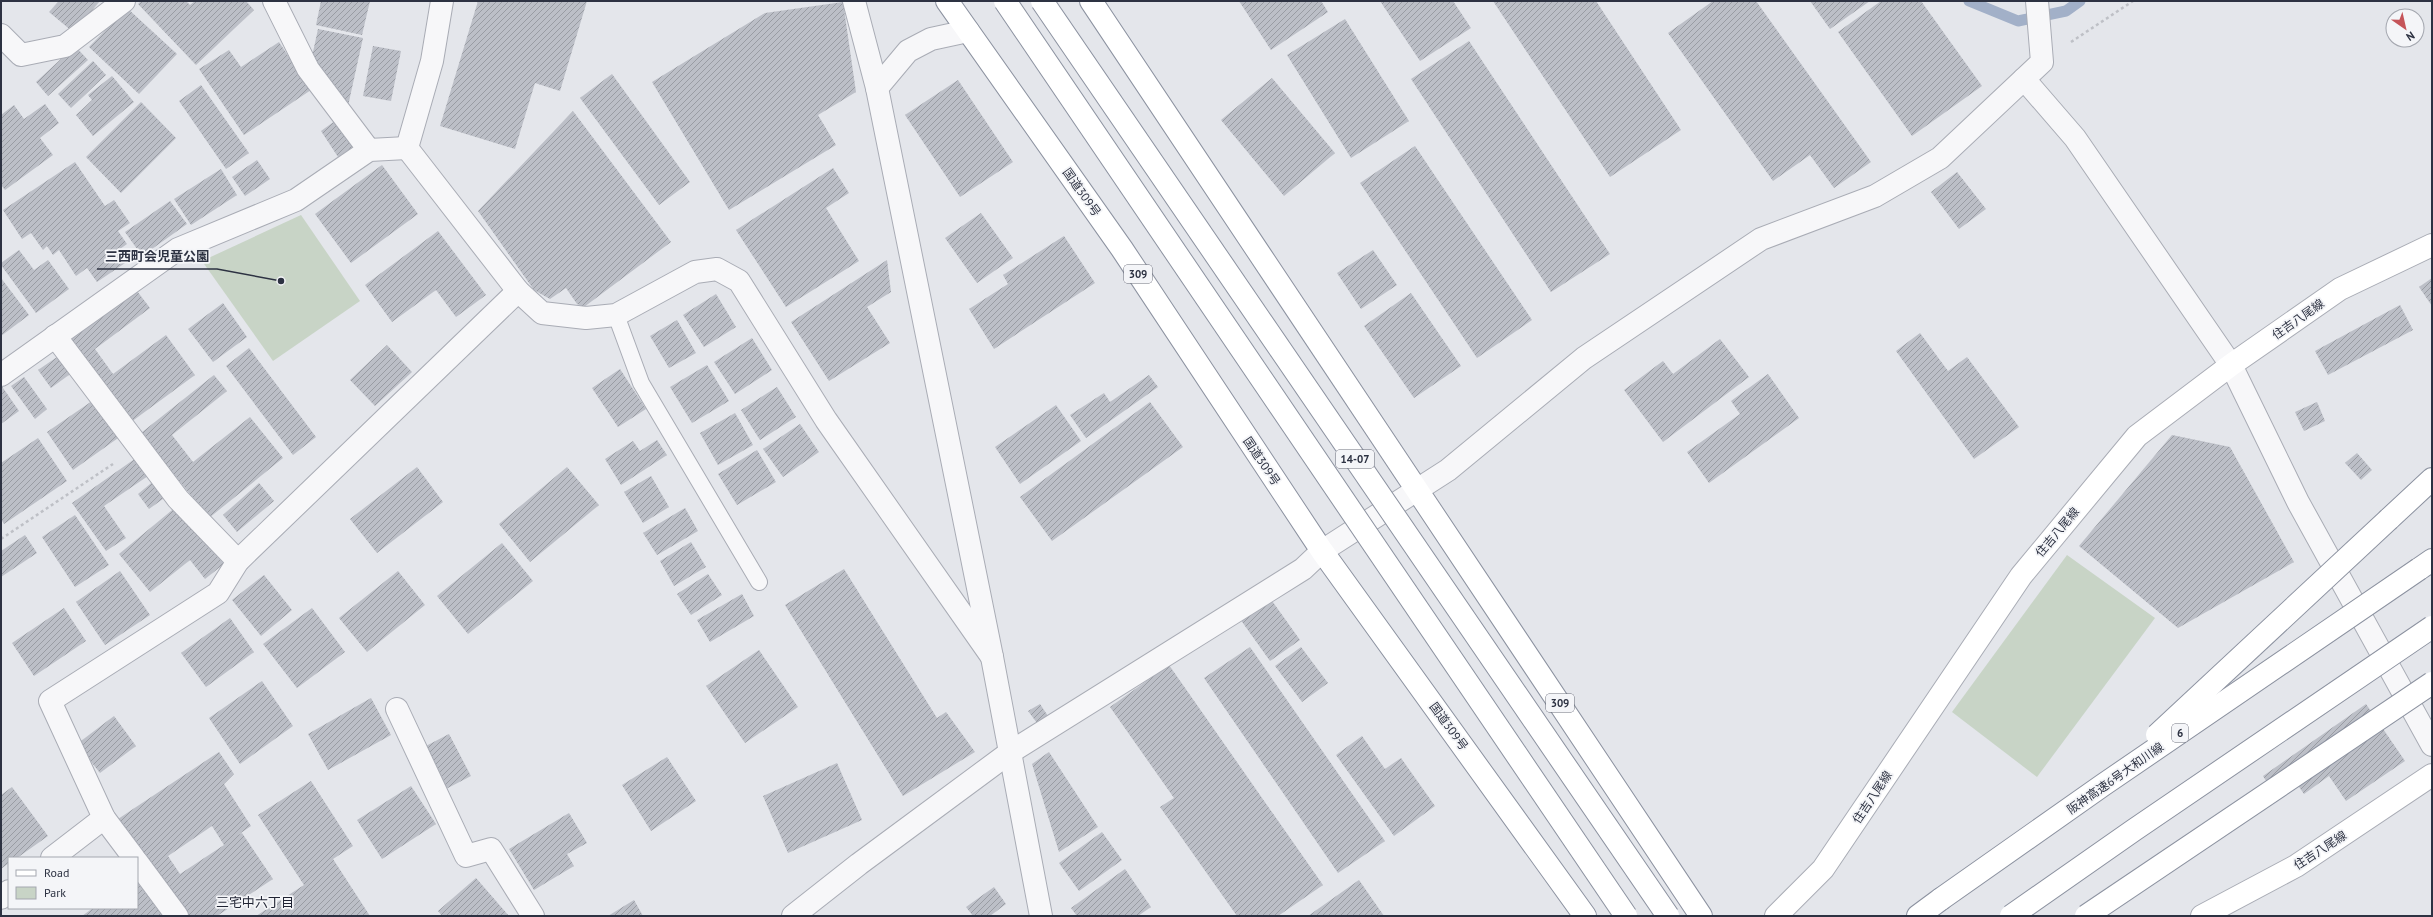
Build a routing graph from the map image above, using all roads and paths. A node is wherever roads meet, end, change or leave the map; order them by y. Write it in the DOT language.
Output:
graph roads {
  1 [pos="124,1"];
  2 [pos="274,1"];
  3 [pos="442,1"];
  4 [pos="854,1"];
  5 [pos="947,1"];
  6 [pos="1005,1"];
  7 [pos="1042,1"];
  8 [pos="1091,1"];
  9 [pos="2037,1"];
  10 [pos="2132,1"];
  11 [pos="968,31"];
  12 [pos="1,35"];
  13 [pos="2041,51"];
  14 [pos="2024,79"];
  15 [pos="877,88"];
  16 [pos="407,148"];
  17 [pos="369,150"];
  18 [pos="2432,245"];
  19 [pos="518,291"];
  20 [pos="616,315"];
  21 [pos="55,336"];
  22 [pos="2231,365"];
  23 [pos="1,375"];
  24 [pos="139,447"];
  25 [pos="2432,478"];
  26 [pos="1418,489"];
  27 [pos="1,538"];
  28 [pos="1322,552"];
  29 [pos="238,561"];
  30 [pos="2426,565"];
  31 [pos="759,582"];
  32 [pos="2432,627"];
  33 [pos="992,657"];
  34 [pos="2432,683"];
  35 [pos="397,709"];
  36 [pos="2432,745"];
  37 [pos="1009,753"];
  38 [pos="2432,775"];
  39 [pos="2103,785"];
  40 [pos="104,818"];
  41 [pos="53,857"];
  42 [pos="133,857"];
  43 [pos="138,863"];
  44 [pos="177,916"];
  45 [pos="533,916"];
  46 [pos="793,916"];
  47 [pos="1041,916"];
  48 [pos="1585,916"];
  49 [pos="1626,916"];
  50 [pos="1668,916"];
  51 [pos="1701,916"];
  52 [pos="1776,916"];
  53 [pos="1918,916"];
  54 [pos="2011,916"];
  55 [pos="2086,916"];
  56 [pos="2202,916"];
  1 -- 12 [label="street"];
  2 -- 17 [label="street"];
  3 -- 16 [label="street"];
  4 -- 15 [label="street"];
  5 -- 11 [label="main road, 国道309号 / 309"];
  6 -- 49 [label="main road, 14-07, bridge"];
  7 -- 50 [label="main road, 14-07, bridge"];
  8 -- 26 [label="main road, 309"];
  9 -- 13 [label="street"];
  10 -- 13 [label="path"];
  11 -- 15 [label="street"];
  11 -- 28 [label="main road, 国道309号 / 309"];
  13 -- 14 [label="street"];
  14 -- 22 [label="street"];
  14 -- 26 [label="street"];
  15 -- 33 [label="street"];
  16 -- 17 [label="street"];
  16 -- 19 [label="street"];
  17 -- 21 [label="street"];
  18 -- 22 [label="main road, 住吉八尾線"];
  19 -- 20 [label="street"];
  19 -- 29 [label="street"];
  20 -- 31 [label="lane"];
  20 -- 33 [label="street"];
  21 -- 23 [label="street"];
  21 -- 24 [label="street"];
  22 -- 36 [label="street"];
  22 -- 52 [label="main road, 住吉八尾線"];
  24 -- 27 [label="path"];
  24 -- 29 [label="street"];
  25 -- 39 [label="main road, bridge"];
  26 -- 28 [label="street"];
  26 -- 51 [label="main road, 309"];
  28 -- 37 [label="street"];
  28 -- 48 [label="main road, 国道309号 / 309"];
  29 -- 40 [label="street"];
  30 -- 39 [label="main road, 阪神高速6号大和川線 / 6, bridge"];
  32 -- 54 [label="main road, bridge"];
  33 -- 37 [label="street"];
  34 -- 55 [label="main road, bridge"];
  35 -- 45 [label="street"];
  37 -- 46 [label="street"];
  37 -- 47 [label="street"];
  38 -- 56 [label="main road, 住吉八尾線"];
  39 -- 53 [label="main road, 阪神高速6号大和川線 / 6, bridge"];
  40 -- 41 [label="street"];
  40 -- 42 [label="street"];
  43 -- 44 [label="street"];
}
